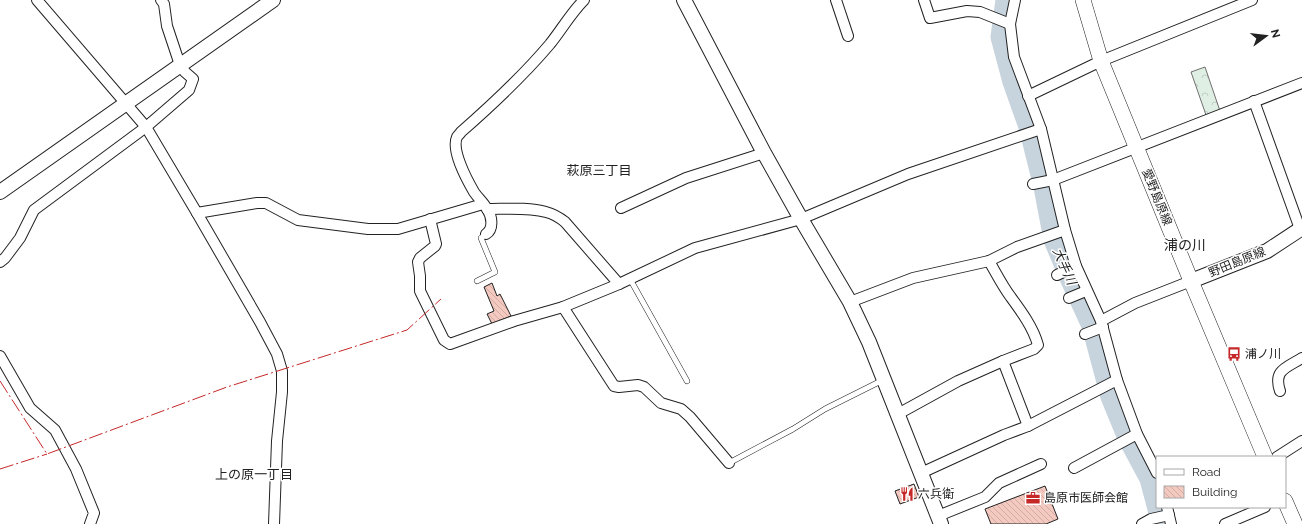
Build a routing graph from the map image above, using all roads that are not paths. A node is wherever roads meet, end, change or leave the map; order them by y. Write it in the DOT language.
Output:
graph roads {
  1 [pos="37,0"];
  2 [pos="161,0"];
  3 [pos="273,0"];
  4 [pos="584,0"];
  5 [pos="684,0"];
  6 [pos="836,0"];
  7 [pos="924,0"];
  8 [pos="1015,0"];
  9 [pos="1083,0"];
  10 [pos="1252,0"];
  11 [pos="1230,4"];
  12 [pos="1008,24"];
  13 [pos="848,36"];
  14 [pos="1102,61"];
  15 [pos="180,65"];
  16 [pos="1302,83"];
  17 [pos="1028,96"];
  18 [pos="1254,102"];
  19 [pos="126,104"];
  20 [pos="146,127"];
  21 [pos="1040,129"];
  22 [pos="1136,147"];
  23 [pos="764,153"];
  24 [pos="1050,181"];
  25 [pos="1034,184"];
  26 [pos="0,192"];
  27 [pos="485,207"];
  28 [pos="621,208"];
  29 [pos="197,213"];
  30 [pos="430,219"];
  31 [pos="801,219"];
  32 [pos="1301,229"];
  33 [pos="1063,231"];
  34 [pos="486,234"];
  35 [pos="989,261"];
  36 [pos="0,262"];
  37 [pos="1075,267"];
  38 [pos="1059,274"];
  39 [pos="630,279"];
  40 [pos="477,281"];
  41 [pos="1191,281"];
  42 [pos="619,284"];
  43 [pos="1085,291"];
  44 [pos="1070,298"];
  45 [pos="850,302"];
  46 [pos="563,307"];
  47 [pos="1101,325"];
  48 [pos="1086,334"];
  49 [pos="0,356"];
  50 [pos="1302,358"];
  51 [pos="1003,361"];
  52 [pos="884,379"];
  53 [pos="687,381"];
  54 [pos="1115,381"];
  55 [pos="1280,391"];
  56 [pos="898,414"];
  57 [pos="1028,426"];
  58 [pos="1136,434"];
  59 [pos="1302,441"];
  60 [pos="1265,456"];
  61 [pos="1279,456"];
  62 [pos="729,463"];
  63 [pos="1041,464"];
  64 [pos="1074,468"];
  65 [pos="1156,471"];
  66 [pos="921,473"];
  67 [pos="1286,503"];
  68 [pos="1262,508"];
  69 [pos="1168,515"];
  70 [pos="939,520"];
  71 [pos="90,524"];
  72 [pos="274,524"];
  73 [pos="1142,524"];
  74 [pos="1225,524"];
  75 [pos="1295,524"];
  1 -- 19 [label="street"];
  2 -- 15 [label="street"];
  3 -- 15 [label="street"];
  4 -- 27 [label="street"];
  5 -- 23 [label="street"];
  6 -- 13 [label="street"];
  7 -- 12 [label="street"];
  8 -- 12 [label="street"];
  9 -- 14 [label="main road, 愛野島原線"];
  10 -- 11 [label="street"];
  11 -- 14 [label="street"];
  12 -- 17 [label="street"];
  14 -- 17 [label="street"];
  14 -- 22 [label="main road, 愛野島原線"];
  15 -- 19 [label="street"];
  15 -- 20 [label="street"];
  16 -- 18 [label="street"];
  17 -- 21 [label="street"];
  18 -- 22 [label="street"];
  18 -- 32 [label="street"];
  19 -- 20 [label="street"];
  19 -- 26 [label="street"];
  20 -- 29 [label="street"];
  20 -- 36 [label="street"];
  21 -- 24 [label="street"];
  21 -- 31 [label="street"];
  22 -- 24 [label="street"];
  22 -- 41 [label="main road, 愛野島原線"];
  23 -- 28 [label="street"];
  23 -- 31 [label="street"];
  24 -- 25 [label="street"];
  24 -- 33 [label="street"];
  27 -- 30 [label="street"];
  27 -- 34 [label="street"];
  27 -- 42 [label="street"];
  29 -- 30 [label="street"];
  29 -- 72 [label="street"];
  30 -- 46 [label="street"];
  31 -- 39 [label="street"];
  31 -- 45 [label="street"];
  32 -- 41 [label="street, 野田島原線"];
  33 -- 35 [label="street"];
  33 -- 37 [label="street"];
  34 -- 40 [label="lane"];
  35 -- 45 [label="street"];
  35 -- 51 [label="street"];
  37 -- 38 [label="street"];
  37 -- 43 [label="street"];
  39 -- 42 [label="street"];
  39 -- 53 [label="lane"];
  41 -- 47 [label="street"];
  41 -- 60 [label="main road, 愛野島原線"];
  42 -- 46 [label="street"];
  43 -- 44 [label="street"];
  43 -- 47 [label="street"];
  45 -- 52 [label="street"];
  46 -- 62 [label="street"];
  47 -- 48 [label="street"];
  47 -- 54 [label="street"];
  49 -- 71 [label="street"];
  50 -- 55 [label="street"];
  51 -- 56 [label="street"];
  51 -- 57 [label="street"];
  52 -- 56 [label="street"];
  52 -- 62 [label="lane"];
  54 -- 57 [label="street"];
  54 -- 58 [label="street"];
  56 -- 66 [label="street"];
  57 -- 66 [label="street"];
  58 -- 64 [label="street"];
  58 -- 65 [label="street"];
  59 -- 61 [label="street"];
  63 -- 70 [label="street"];
  66 -- 70 [label="street"];
  67 -- 75 [label="main road"];
  68 -- 74 [label="street"];
  69 -- 73 [label="street"];
}
